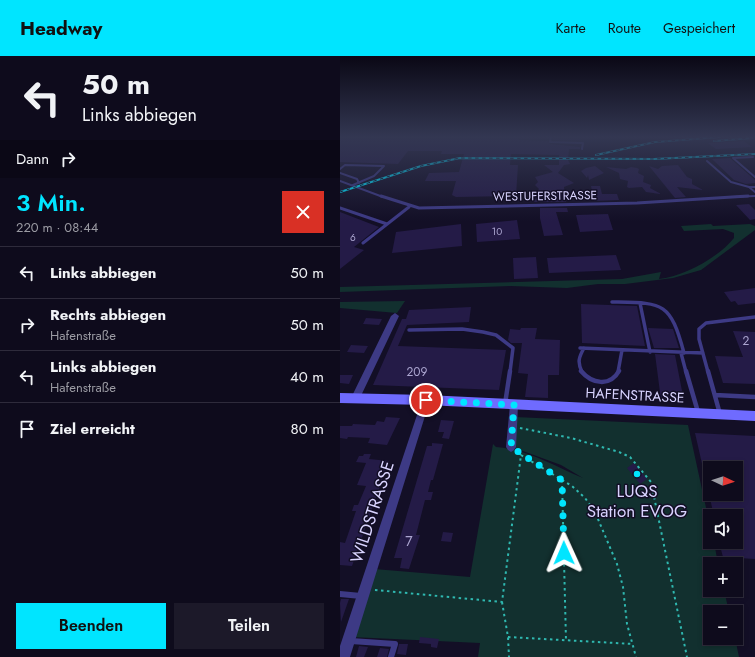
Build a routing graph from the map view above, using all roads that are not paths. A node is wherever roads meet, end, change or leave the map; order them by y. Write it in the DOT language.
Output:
graph roads {
  1 [pos="347,165"];
  2 [pos="712,165"];
  3 [pos="741,165"];
  4 [pos="340,173"];
  5 [pos="755,177"];
  6 [pos="340,181"];
  7 [pos="359,183"];
  8 [pos="352,186"];
  9 [pos="749,187"];
  10 [pos="755,187"];
  11 [pos="755,192"];
  12 [pos="755,196"];
  13 [pos="409,207"];
  14 [pos="340,208"];
  15 [pos="387,224"];
  16 [pos="363,243"];
  17 [pos="612,302"];
  18 [pos="640,303"];
  19 [pos="396,316"];
  20 [pos="755,317"];
  21 [pos="409,330"];
  22 [pos="622,350"];
  23 [pos="650,352"];
  24 [pos="683,353"];
  25 [pos="703,353"];
  26 [pos="715,395"];
  27 [pos="755,397"];
  28 [pos="340,398"];
  29 [pos="355,399"];
  30 [pos="426,400"];
  31 [pos="510,404"];
  32 [pos="698,414"];
  33 [pos="720,414"];
  34 [pos="755,416"];
  35 [pos="511,447"];
  36 [pos="364,593"];
  37 [pos="340,594"];
  38 [pos="349,641"];
  39 [pos="343,657"];
  40 [pos="391,657"];
  1 -- 7 [label="lane"];
  2 -- 9 [label="lane"];
  3 -- 5 [label="lane"];
  4 -- 7 [label="lane"];
  6 -- 8 [label="lane, WESTUFERSTRASSE"];
  7 -- 8 [label="lane"];
  8 -- 13 [label="lane, WESTUFERSTRASSE"];
  9 -- 10 [label="lane"];
  9 -- 11 [label="lane"];
  12 -- 13 [label="lane, WESTUFERSTRASSE"];
  13 -- 15 [label="lane"];
  14 -- 15 [label="lane"];
  15 -- 16 [label="lane"];
  17 -- 18 [label="lane"];
  18 -- 23 [label="lane"];
  18 -- 24 [label="lane"];
  19 -- 29 [label="street"];
  20 -- 25 [label="lane"];
  21 -- 31 [label="lane"];
  22 -- 22 [label="lane"];
  22 -- 23 [label="lane"];
  23 -- 24 [label="lane"];
  24 -- 25 [label="lane"];
  24 -- 32 [label="lane"];
  25 -- 26 [label="lane"];
  26 -- 27 [label="lane"];
  26 -- 33 [label="lane"];
  28 -- 29 [label="street, HAFENSTRASSE"];
  29 -- 30 [label="street, HAFENSTRASSE"];
  30 -- 31 [label="street, HAFENSTRASSE"];
  30 -- 36 [label="street, WILDSTRASSE"];
  31 -- 32 [label="street, HAFENSTRASSE"];
  31 -- 35 [label="street"];
  32 -- 33 [label="street, HAFENSTRASSE"];
  33 -- 34 [label="street, HAFENSTRASSE"];
  36 -- 37 [label="lane"];
  36 -- 38 [label="street, WILDSTRASSE"];
  38 -- 39 [label="street, WILDSTRASSE"];
  38 -- 40 [label="lane"];
}
